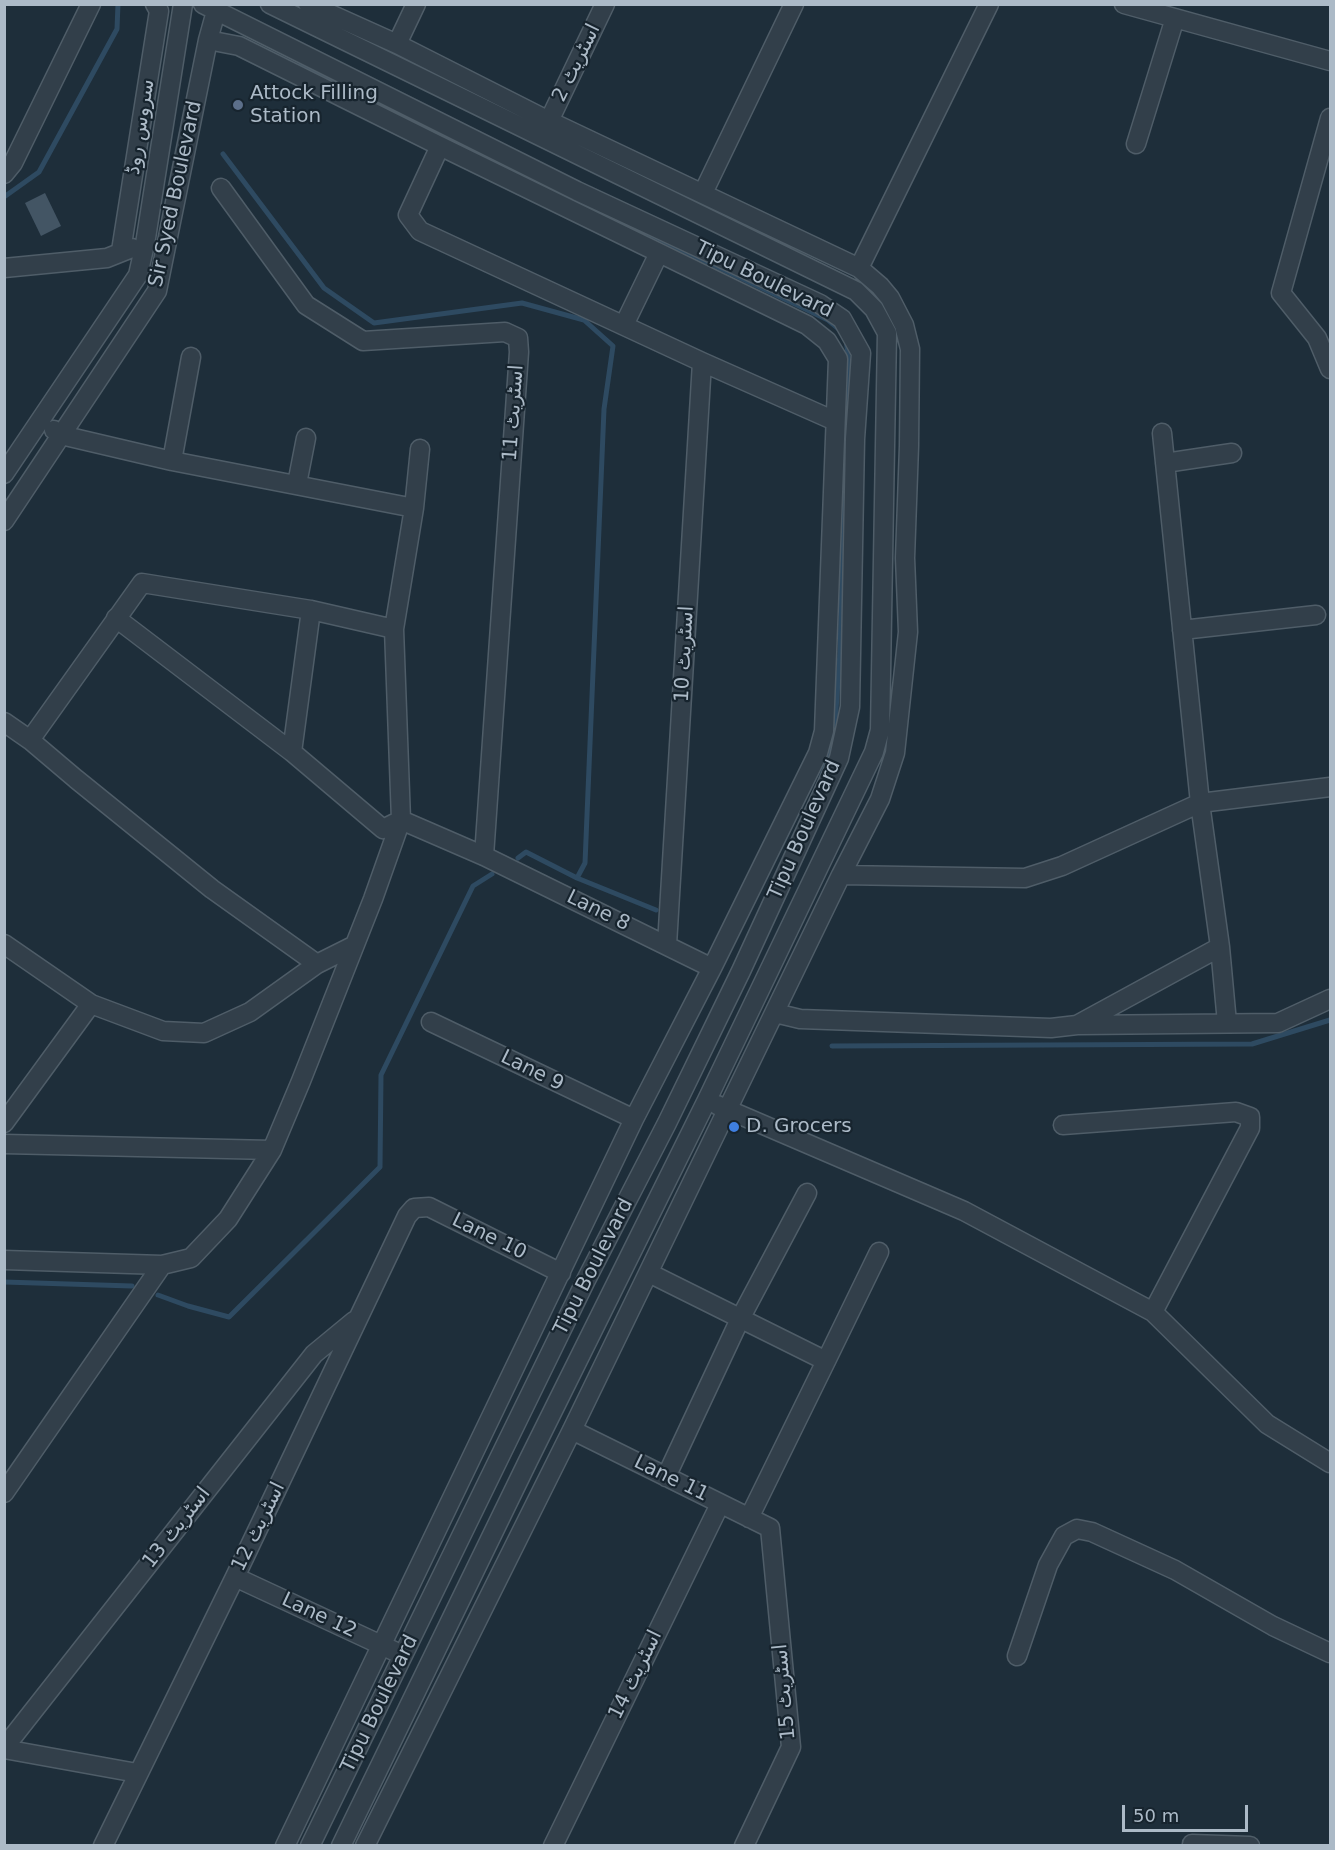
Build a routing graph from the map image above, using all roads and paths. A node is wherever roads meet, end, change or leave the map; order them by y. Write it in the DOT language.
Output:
graph roads {
  1 [pos="91,4"];
  2 [pos="155,4"];
  3 [pos="183,4"];
  4 [pos="270,4"];
  5 [pos="308,4"];
  6 [pos="416,4"];
  7 [pos="605,4"];
  8 [pos="794,4"];
  9 [pos="989,4"];
  10 [pos="1124,4"];
  11 [pos="213,7"];
  12 [pos="1175,18"];
  13 [pos="329,23"];
  14 [pos="208,40"];
  15 [pos="397,44"];
  16 [pos="1330,61"];
  17 [pos="1330,117"];
  18 [pos="549,121"];
  19 [pos="1136,144"];
  20 [pos="440,146"];
  21 [pos="634,160"];
  22 [pos="4,174"];
  23 [pos="626,178"];
  24 [pos="221,188"];
  25 [pos="703,193"];
  26 [pos="145,244"];
  27 [pos="121,251"];
  28 [pos="659,253"];
  29 [pos="4,268"];
  30 [pos="859,268"];
  31 [pos="624,325"];
  32 [pos="191,357"];
  33 [pos="702,362"];
  34 [pos="1330,369"];
  35 [pos="41,419"];
  36 [pos="835,421"];
  37 [pos="1162,433"];
  38 [pos="61,435"];
  39 [pos="306,438"];
  40 [pos="420,449"];
  41 [pos="1232,453"];
  42 [pos="172,461"];
  43 [pos="1165,463"];
  44 [pos="4,474"];
  45 [pos="297,484"];
  46 [pos="414,508"];
  47 [pos="4,521"];
  48 [pos="311,610"];
  49 [pos="1316,615"];
  50 [pos="116,618"];
  51 [pos="394,628"];
  52 [pos="1182,630"];
  53 [pos="4,722"];
  54 [pos="30,740"];
  55 [pos="292,752"];
  56 [pos="1330,787"];
  57 [pos="1200,802"];
  58 [pos="788,815"];
  59 [pos="401,820"];
  60 [pos="808,825"];
  61 [pos="832,840"];
  62 [pos="484,856"];
  63 [pos="841,875"];
  64 [pos="4,944"];
  65 [pos="668,945"];
  66 [pos="353,946"];
  67 [pos="1220,947"];
  68 [pos="317,964"];
  69 [pos="712,968"];
  70 [pos="1330,999"];
  71 [pos="92,1004"];
  72 [pos="775,1013"];
  73 [pos="431,1022"];
  74 [pos="1227,1023"];
  75 [pos="1077,1025"];
  76 [pos="707,1100"];
  77 [pos="728,1110"];
  78 [pos="634,1119"];
  79 [pos="4,1123"];
  80 [pos="1063,1125"];
  81 [pos="4,1144"];
  82 [pos="272,1150"];
  83 [pos="807,1193"];
  84 [pos="414,1208"];
  85 [pos="879,1252"];
  86 [pos="4,1260"];
  87 [pos="162,1265"];
  88 [pos="561,1272"];
  89 [pos="649,1273"];
  90 [pos="1154,1312"];
  91 [pos="359,1317"];
  92 [pos="740,1319"];
  93 [pos="826,1361"];
  94 [pos="572,1430"];
  95 [pos="505,1447"];
  96 [pos="528,1461"];
  97 [pos="1330,1463"];
  98 [pos="666,1477"];
  99 [pos="4,1493"];
  100 [pos="720,1504"];
  101 [pos="749,1518"];
  102 [pos="770,1528"];
  103 [pos="235,1577"];
  104 [pos="382,1645"];
  105 [pos="1330,1653"];
  106 [pos="404,1655"];
  107 [pos="1017,1656"];
  108 [pos="4,1748"];
  109 [pos="137,1773"];
  110 [pos="1192,1844"];
  111 [pos="103,1845"];
  112 [pos="285,1845"];
  113 [pos="310,1845"];
  114 [pos="341,1845"];
  115 [pos="365,1845"];
  116 [pos="554,1845"];
  117 [pos="744,1845"];
  118 [pos="1250,1845"];
  1 -- 22 [label="street"];
  2 -- 27 [label="street, سروس روڈ"];
  3 -- 26 [label="street, Sir Syed Boulevard"];
  4 -- 13 [label="street, Tipu Boulevard"];
  5 -- 13 [label="street"];
  6 -- 15 [label="street"];
  7 -- 18 [label="street, اسٹریٹ 2"];
  8 -- 25 [label="street"];
  9 -- 30 [label="street"];
  10 -- 12 [label="street"];
  11 -- 14 [label="street, Sir Syed Boulevard"];
  11 -- 60 [label="street, Tipu Boulevard"];
  12 -- 16 [label="street"];
  12 -- 19 [label="street"];
  13 -- 15 [label="street"];
  13 -- 23 [label="street, Tipu Boulevard"];
  14 -- 20 [label="street"];
  14 -- 38 [label="street, Sir Syed Boulevard"];
  15 -- 18 [label="street"];
  17 -- 34 [label="street"];
  18 -- 21 [label="street"];
  20 -- 28 [label="street"];
  20 -- 31 [label="street"];
  21 -- 23 [label="street"];
  21 -- 25 [label="street"];
  23 -- 61 [label="street, Tipu Boulevard"];
  24 -- 62 [label="street, اسٹریٹ 11"];
  25 -- 30 [label="street"];
  26 -- 27 [label="street"];
  26 -- 35 [label="street, Sir Syed Boulevard"];
  27 -- 29 [label="street"];
  28 -- 31 [label="street"];
  28 -- 36 [label="street"];
  30 -- 63 [label="street"];
  31 -- 33 [label="street"];
  32 -- 42 [label="street"];
  33 -- 36 [label="street"];
  33 -- 65 [label="street, اسٹریٹ 10"];
  35 -- 38 [label="street"];
  35 -- 44 [label="street, Sir Syed Boulevard"];
  36 -- 58 [label="street"];
  37 -- 43 [label="street"];
  38 -- 42 [label="street"];
  38 -- 47 [label="street, Sir Syed Boulevard"];
  39 -- 45 [label="street"];
  40 -- 46 [label="street"];
  41 -- 43 [label="street"];
  42 -- 45 [label="street"];
  43 -- 52 [label="street"];
  45 -- 46 [label="street"];
  46 -- 51 [label="street"];
  48 -- 50 [label="street"];
  48 -- 51 [label="street"];
  48 -- 55 [label="street"];
  49 -- 52 [label="street"];
  50 -- 54 [label="street"];
  50 -- 55 [label="street"];
  51 -- 59 [label="street"];
  52 -- 57 [label="street"];
  53 -- 54 [label="street"];
  54 -- 68 [label="street"];
  55 -- 59 [label="street"];
  56 -- 57 [label="street"];
  57 -- 63 [label="street"];
  57 -- 67 [label="street"];
  58 -- 60 [label="street"];
  58 -- 69 [label="street"];
  59 -- 62 [label="street, Lane 8"];
  59 -- 66 [label="street"];
  60 -- 61 [label="street"];
  60 -- 95 [label="street, Tipu Boulevard"];
  61 -- 76 [label="street, Tipu Boulevard"];
  62 -- 65 [label="street, Lane 8"];
  63 -- 72 [label="street"];
  64 -- 71 [label="street"];
  65 -- 69 [label="street, Lane 8"];
  66 -- 68 [label="street"];
  66 -- 82 [label="street"];
  67 -- 74 [label="street"];
  67 -- 75 [label="street"];
  68 -- 71 [label="street"];
  69 -- 78 [label="street"];
  70 -- 74 [label="street"];
  71 -- 79 [label="street"];
  72 -- 75 [label="street"];
  72 -- 77 [label="street"];
  73 -- 78 [label="street, Lane 9"];
  74 -- 75 [label="street"];
  76 -- 77 [label="street"];
  76 -- 96 [label="street, Tipu Boulevard"];
  77 -- 89 [label="street"];
  77 -- 90 [label="street"];
  78 -- 88 [label="street"];
  80 -- 90 [label="street"];
  81 -- 82 [label="street"];
  82 -- 87 [label="street"];
  83 -- 92 [label="street"];
  84 -- 88 [label="street, Lane 10"];
  84 -- 91 [label="street, اسٹریٹ 12"];
  85 -- 93 [label="street"];
  86 -- 87 [label="street"];
  87 -- 99 [label="street"];
  88 -- 104 [label="street"];
  89 -- 92 [label="street"];
  89 -- 94 [label="street"];
  90 -- 97 [label="street"];
  91 -- 103 [label="street, اسٹریٹ 12"];
  91 -- 108 [label="street, اسٹریٹ 13"];
  92 -- 93 [label="street"];
  92 -- 98 [label="street"];
  93 -- 101 [label="street"];
  94 -- 98 [label="street, Lane 11"];
  94 -- 115 [label="street"];
  95 -- 96 [label="street"];
  95 -- 106 [label="street, Tipu Boulevard"];
  96 -- 114 [label="street, Tipu Boulevard"];
  98 -- 100 [label="street, Lane 11"];
  100 -- 101 [label="street, Lane 11"];
  100 -- 116 [label="street, اسٹریٹ 14"];
  101 -- 102 [label="street, Lane 11"];
  102 -- 117 [label="street, اسٹریٹ 15"];
  103 -- 104 [label="street, Lane 12"];
  103 -- 109 [label="street, اسٹریٹ 12"];
  104 -- 106 [label="street, Lane 12"];
  104 -- 112 [label="street"];
  105 -- 107 [label="street"];
  106 -- 113 [label="street, Tipu Boulevard"];
  108 -- 109 [label="street"];
  109 -- 111 [label="street, اسٹریٹ 12"];
  110 -- 118 [label="street"];
}
